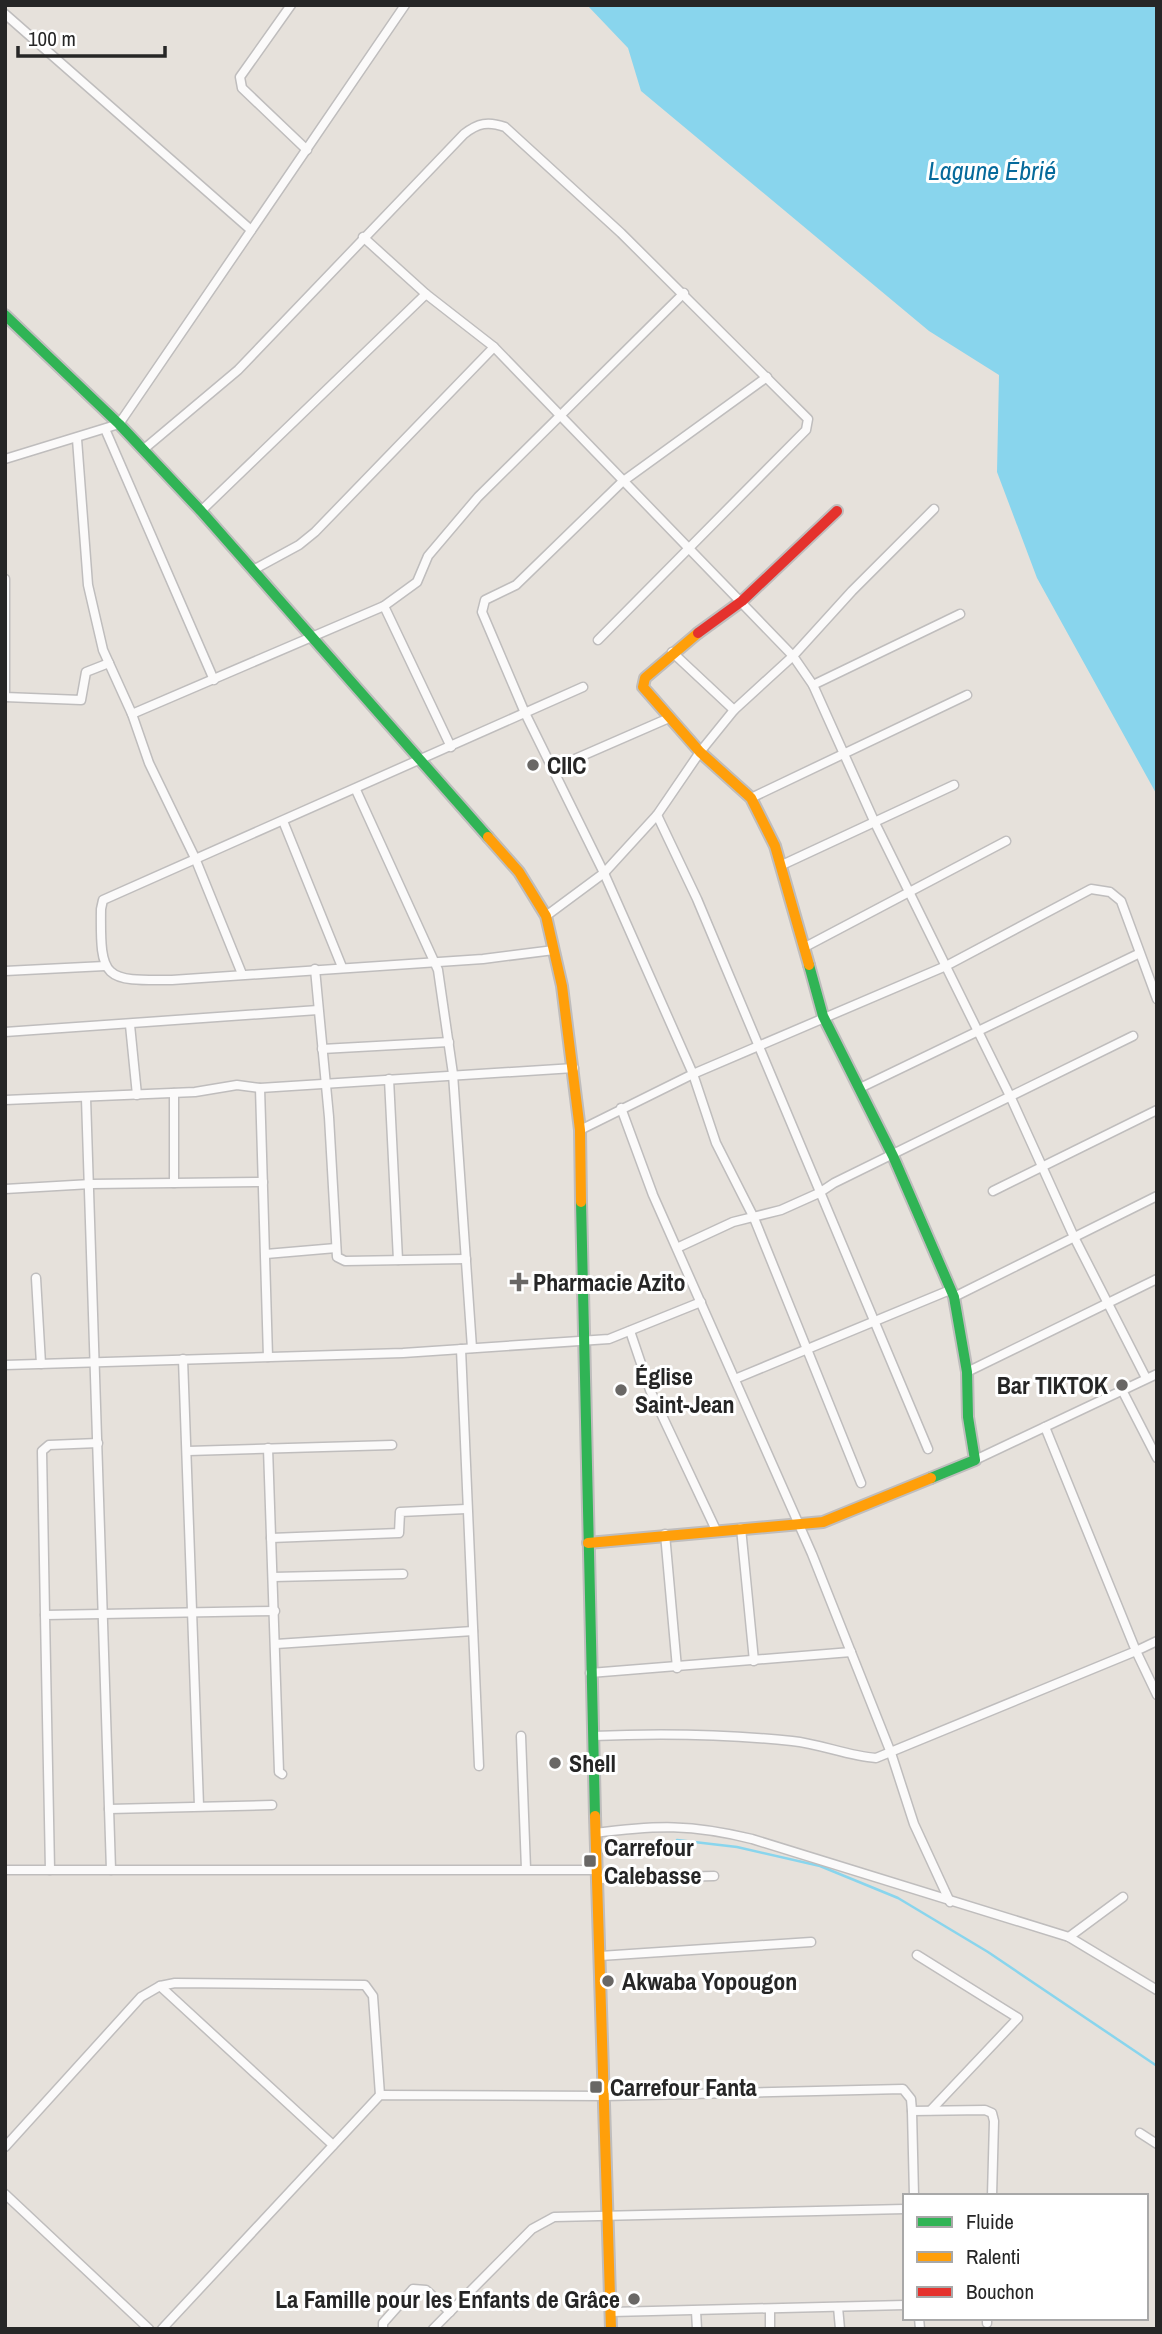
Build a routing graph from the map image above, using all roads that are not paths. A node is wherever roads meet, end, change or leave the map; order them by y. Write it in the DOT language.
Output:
graph roads {
  1 [pos="291,5"];
  2 [pos="405,5"];
  3 [pos="5,13"];
  4 [pos="307,150"];
  5 [pos="251,230"];
  6 [pos="363,237"];
  7 [pos="684,293"];
  8 [pos="426,294"];
  9 [pos="5,316"];
  10 [pos="494,347"];
  11 [pos="767,377"];
  12 [pos="561,416"];
  13 [pos="120,424"];
  14 [pos="105,429"];
  15 [pos="77,439"];
  16 [pos="144,449"];
  17 [pos="5,459"];
  18 [pos="622,482"];
  19 [pos="934,509"];
  20 [pos="201,510"];
  21 [pos="837,511"];
  22 [pos="688,547"];
  23 [pos="253,570"];
  24 [pos="5,579"];
  25 [pos="743,601"];
  26 [pos="384,606"];
  27 [pos="960,614"];
  28 [pos="313,636"];
  29 [pos="598,640"];
  30 [pos="672,652"];
  31 [pos="793,656"];
  32 [pos="109,663"];
  33 [pos="214,680"];
  34 [pos="813,685"];
  35 [pos="583,687"];
  36 [pos="967,695"];
  37 [pos="734,710"];
  38 [pos="525,713"];
  39 [pos="132,714"];
  40 [pos="670,718"];
  41 [pos="451,747"];
  42 [pos="700,752"];
  43 [pos="843,755"];
  44 [pos="422,760"];
  45 [pos="552,769"];
  46 [pos="954,785"];
  47 [pos="356,790"];
  48 [pos="751,798"];
  49 [pos="657,815"];
  50 [pos="283,821"];
  51 [pos="874,823"];
  52 [pos="1006,841"];
  53 [pos="195,858"];
  54 [pos="782,865"];
  55 [pos="604,873"];
  56 [pos="911,893"];
  57 [pos="546,916"];
  58 [pos="805,947"];
  59 [pos="554,950"];
  60 [pos="1138,954"];
  61 [pos="435,960"];
  62 [pos="106,966"];
  63 [pos="946,966"];
  64 [pos="342,967"];
  65 [pos="315,969"];
  66 [pos="5,971"];
  67 [pos="242,974"];
  68 [pos="1157,999"];
  69 [pos="318,1010"];
  70 [pos="824,1016"];
  71 [pos="130,1025"];
  72 [pos="978,1031"];
  73 [pos="5,1032"];
  74 [pos="1133,1036"];
  75 [pos="449,1042"];
  76 [pos="757,1045"];
  77 [pos="322,1049"];
  78 [pos="574,1068"];
  79 [pos="453,1074"];
  80 [pos="693,1074"];
  81 [pos="389,1079"];
  82 [pos="325,1083"];
  83 [pos="260,1088"];
  84 [pos="860,1088"];
  85 [pos="174,1093"];
  86 [pos="137,1095"];
  87 [pos="86,1098"];
  88 [pos="1010,1098"];
  89 [pos="5,1100"];
  90 [pos="621,1108"];
  91 [pos="1157,1110"];
  92 [pos="580,1130"];
  93 [pos="893,1156"];
  94 [pos="1042,1167"];
  95 [pos="263,1182"];
  96 [pos="174,1183"];
  97 [pos="90,1184"];
  98 [pos="5,1189"];
  99 [pos="993,1191"];
  100 [pos="819,1194"];
  101 [pos="1157,1196"];
  102 [pos="754,1219"];
  103 [pos="1074,1237"];
  104 [pos="679,1247"];
  105 [pos="336,1248"];
  106 [pos="266,1254"];
  107 [pos="466,1259"];
  108 [pos="398,1260"];
  109 [pos="36,1278"];
  110 [pos="1157,1279"];
  111 [pos="952,1294"];
  112 [pos="701,1302"];
  113 [pos="1108,1303"];
  114 [pos="873,1322"];
  115 [pos="630,1331"];
  116 [pos="586,1341"];
  117 [pos="472,1348"];
  118 [pos="461,1349"];
  119 [pos="805,1350"];
  120 [pos="268,1357"];
  121 [pos="183,1359"];
  122 [pos="96,1363"];
  123 [pos="41,1364"];
  124 [pos="5,1365"];
  125 [pos="967,1371"];
  126 [pos="1157,1374"];
  127 [pos="735,1378"];
  128 [pos="1146,1378"];
  129 [pos="1122,1391"];
  130 [pos="1045,1427"];
  131 [pos="98,1443"];
  132 [pos="392,1444"];
  133 [pos="268,1448"];
  134 [pos="928,1449"];
  135 [pos="188,1451"];
  136 [pos="1157,1458"];
  137 [pos="975,1460"];
  138 [pos="861,1483"];
  139 [pos="466,1509"];
  140 [pos="799,1524"];
  141 [pos="741,1528"];
  142 [pos="716,1530"];
  143 [pos="665,1534"];
  144 [pos="271,1538"];
  145 [pos="587,1543"];
  146 [pos="402,1574"];
  147 [pos="273,1577"];
  148 [pos="275,1611"];
  149 [pos="102,1613"];
  150 [pos="190,1613"];
  151 [pos="45,1615"];
  152 [pos="474,1631"];
  153 [pos="1157,1641"];
  154 [pos="276,1644"];
  155 [pos="1136,1651"];
  156 [pos="851,1652"];
  157 [pos="754,1661"];
  158 [pos="677,1668"];
  159 [pos="590,1673"];
  160 [pos="1157,1695"];
  161 [pos="593,1735"];
  162 [pos="520,1736"];
  163 [pos="891,1754"];
  164 [pos="479,1766"];
  165 [pos="282,1774"];
  166 [pos="272,1805"];
  167 [pos="200,1806"];
  168 [pos="109,1809"];
  169 [pos="595,1833"];
  170 [pos="526,1869"];
  171 [pos="5,1870"];
  172 [pos="50,1870"];
  173 [pos="111,1870"];
  174 [pos="597,1874"];
  175 [pos="714,1876"];
  176 [pos="1123,1897"];
  177 [pos="950,1902"];
  178 [pos="1069,1937"];
  179 [pos="811,1942"];
  180 [pos="917,1955"];
  181 [pos="600,1956"];
  182 [pos="160,1986"];
  183 [pos="1157,1990"];
  184 [pos="380,2095"];
  185 [pos="606,2096"];
  186 [pos="931,2110"];
  187 [pos="912,2111"];
  188 [pos="1140,2133"];
  189 [pos="1157,2144"];
  190 [pos="333,2145"];
  191 [pos="5,2147"];
  192 [pos="5,2194"];
  193 [pos="914,2194"];
  194 [pos="992,2194"];
  195 [pos="903,2209"];
  196 [pos="607,2217"];
  197 [pos="903,2305"];
  198 [pos="838,2307"];
  199 [pos="770,2310"];
  200 [pos="696,2311"];
  201 [pos="450,2312"];
  202 [pos="611,2312"];
  203 [pos="149,2329"];
  204 [pos="162,2329"];
  205 [pos="383,2329"];
  206 [pos="433,2329"];
  207 [pos="611,2329"];
  208 [pos="697,2329"];
  209 [pos="770,2329"];
  210 [pos="839,2329"];
  1 -- 4 [label="street"];
  2 -- 4 [label="street"];
  3 -- 5 [label="street"];
  4 -- 5 [label="street"];
  5 -- 13 [label="street"];
  6 -- 7 [label="street"];
  6 -- 8 [label="street"];
  6 -- 16 [label="street"];
  7 -- 11 [label="street"];
  7 -- 12 [label="street"];
  8 -- 10 [label="street"];
  8 -- 20 [label="street"];
  9 -- 13 [label="street"];
  10 -- 12 [label="street"];
  10 -- 23 [label="street"];
  11 -- 18 [label="street"];
  11 -- 22 [label="street"];
  12 -- 18 [label="street"];
  12 -- 26 [label="street"];
  13 -- 14 [label="street"];
  13 -- 16 [label="street"];
  14 -- 15 [label="street"];
  14 -- 33 [label="street"];
  15 -- 17 [label="street"];
  15 -- 32 [label="street"];
  16 -- 20 [label="street"];
  18 -- 22 [label="street"];
  18 -- 38 [label="street"];
  19 -- 31 [label="street"];
  20 -- 23 [label="street"];
  21 -- 25 [label="street"];
  22 -- 25 [label="street"];
  22 -- 29 [label="street"];
  23 -- 28 [label="street"];
  24 -- 32 [label="street"];
  25 -- 30 [label="street"];
  25 -- 31 [label="street"];
  26 -- 28 [label="street"];
  26 -- 41 [label="street"];
  27 -- 34 [label="street"];
  28 -- 33 [label="street"];
  28 -- 44 [label="street"];
  30 -- 37 [label="street"];
  30 -- 40 [label="street"];
  31 -- 34 [label="street"];
  31 -- 37 [label="street"];
  32 -- 39 [label="street"];
  33 -- 39 [label="street"];
  34 -- 43 [label="street"];
  35 -- 38 [label="street"];
  36 -- 43 [label="street"];
  37 -- 42 [label="street"];
  38 -- 41 [label="street"];
  38 -- 45 [label="street"];
  39 -- 53 [label="street"];
  40 -- 42 [label="street"];
  40 -- 45 [label="street"];
  41 -- 44 [label="street"];
  42 -- 48 [label="street"];
  42 -- 49 [label="street"];
  43 -- 48 [label="street"];
  43 -- 51 [label="street"];
  44 -- 47 [label="street"];
  44 -- 57 [label="street"];
  45 -- 55 [label="street"];
  46 -- 51 [label="street"];
  47 -- 50 [label="street"];
  47 -- 61 [label="street"];
  48 -- 54 [label="street"];
  49 -- 55 [label="street"];
  49 -- 76 [label="street"];
  50 -- 53 [label="street"];
  50 -- 64 [label="street"];
  51 -- 54 [label="street"];
  51 -- 56 [label="street"];
  52 -- 56 [label="street"];
  53 -- 62 [label="street"];
  53 -- 67 [label="street"];
  54 -- 58 [label="street"];
  55 -- 57 [label="street"];
  55 -- 80 [label="street"];
  56 -- 58 [label="street"];
  56 -- 63 [label="street"];
  57 -- 59 [label="street"];
  58 -- 70 [label="street"];
  59 -- 61 [label="street"];
  59 -- 78 [label="street"];
  60 -- 63 [label="street"];
  60 -- 68 [label="street"];
  60 -- 72 [label="street"];
  61 -- 64 [label="street"];
  61 -- 75 [label="street"];
  62 -- 66 [label="street"];
  62 -- 67 [label="street"];
  63 -- 70 [label="street"];
  63 -- 72 [label="street"];
  64 -- 65 [label="street"];
  65 -- 67 [label="street"];
  65 -- 69 [label="street"];
  69 -- 71 [label="street"];
  69 -- 77 [label="street"];
  70 -- 76 [label="street"];
  70 -- 84 [label="street"];
  71 -- 73 [label="street"];
  71 -- 86 [label="street"];
  72 -- 84 [label="street"];
  72 -- 88 [label="street"];
  74 -- 88 [label="street"];
  75 -- 77 [label="street"];
  75 -- 79 [label="street"];
  76 -- 80 [label="street"];
  76 -- 100 [label="street"];
  77 -- 82 [label="street"];
  78 -- 79 [label="street"];
  78 -- 92 [label="street"];
  79 -- 81 [label="street"];
  79 -- 107 [label="street"];
  80 -- 90 [label="street"];
  80 -- 102 [label="street"];
  81 -- 82 [label="street"];
  81 -- 108 [label="street"];
  82 -- 83 [label="street"];
  82 -- 105 [label="street"];
  83 -- 85 [label="street"];
  83 -- 95 [label="street"];
  84 -- 93 [label="street"];
  85 -- 86 [label="street"];
  85 -- 96 [label="street"];
  86 -- 87 [label="street"];
  87 -- 89 [label="street"];
  87 -- 97 [label="street"];
  88 -- 93 [label="street"];
  88 -- 94 [label="street"];
  90 -- 92 [label="street"];
  90 -- 104 [label="street"];
  91 -- 94 [label="street"];
  92 -- 116 [label="street"];
  93 -- 100 [label="street"];
  93 -- 111 [label="street"];
  94 -- 99 [label="street"];
  94 -- 103 [label="street"];
  95 -- 96 [label="street"];
  95 -- 106 [label="street"];
  96 -- 97 [label="street"];
  97 -- 98 [label="street"];
  97 -- 122 [label="street"];
  100 -- 102 [label="street"];
  100 -- 114 [label="street"];
  101 -- 103 [label="street"];
  102 -- 104 [label="street"];
  102 -- 119 [label="street"];
  103 -- 111 [label="street"];
  103 -- 113 [label="street"];
  104 -- 112 [label="street"];
  105 -- 106 [label="street"];
  105 -- 108 [label="street"];
  106 -- 120 [label="street"];
  107 -- 108 [label="street"];
  107 -- 117 [label="street"];
  109 -- 123 [label="street"];
  110 -- 113 [label="street"];
  111 -- 114 [label="street"];
  111 -- 125 [label="street"];
  112 -- 115 [label="street"];
  112 -- 127 [label="street"];
  113 -- 125 [label="street"];
  113 -- 128 [label="street"];
  114 -- 119 [label="street"];
  114 -- 134 [label="street"];
  115 -- 116 [label="street"];
  115 -- 142 [label="street"];
  116 -- 117 [label="street"];
  116 -- 145 [label="street"];
  117 -- 118 [label="street"];
  118 -- 120 [label="street"];
  118 -- 139 [label="street"];
  119 -- 127 [label="street"];
  119 -- 138 [label="street"];
  120 -- 121 [label="street"];
  121 -- 122 [label="street"];
  121 -- 135 [label="street"];
  122 -- 123 [label="street"];
  122 -- 131 [label="street"];
  123 -- 124 [label="street"];
  125 -- 137 [label="street"];
  126 -- 128 [label="street"];
  127 -- 140 [label="street"];
  128 -- 129 [label="street"];
  129 -- 130 [label="street"];
  129 -- 136 [label="street"];
  130 -- 137 [label="street"];
  130 -- 155 [label="street"];
  131 -- 149 [label="street"];
  131 -- 151 [label="street"];
  132 -- 133 [label="street"];
  133 -- 135 [label="street"];
  133 -- 144 [label="street"];
  135 -- 150 [label="street"];
  137 -- 140 [label="street"];
  139 -- 144 [label="street"];
  139 -- 152 [label="street"];
  140 -- 141 [label="street"];
  140 -- 156 [label="street"];
  141 -- 142 [label="street"];
  141 -- 157 [label="street"];
  142 -- 143 [label="street"];
  143 -- 145 [label="street"];
  143 -- 158 [label="street"];
  144 -- 147 [label="street"];
  145 -- 159 [label="street"];
  146 -- 147 [label="street"];
  147 -- 148 [label="street"];
  148 -- 150 [label="street"];
  148 -- 154 [label="street"];
  149 -- 150 [label="street"];
  149 -- 151 [label="street"];
  149 -- 168 [label="street"];
  150 -- 167 [label="street"];
  151 -- 172 [label="street"];
  152 -- 154 [label="street"];
  152 -- 164 [label="street"];
  153 -- 155 [label="street"];
  154 -- 165 [label="street"];
  155 -- 160 [label="street"];
  155 -- 163 [label="street"];
  156 -- 157 [label="street"];
  156 -- 163 [label="street"];
  157 -- 158 [label="street"];
  158 -- 159 [label="street"];
  159 -- 161 [label="street"];
  161 -- 163 [label="street"];
  161 -- 169 [label="street"];
  162 -- 170 [label="street"];
  163 -- 177 [label="street"];
  166 -- 167 [label="street"];
  167 -- 168 [label="street"];
  168 -- 173 [label="street"];
  169 -- 174 [label="street"];
  169 -- 177 [label="street"];
  170 -- 173 [label="street"];
  170 -- 174 [label="street"];
  171 -- 172 [label="street"];
  172 -- 173 [label="street"];
  174 -- 175 [label="street"];
  174 -- 181 [label="street"];
  176 -- 178 [label="street"];
  177 -- 178 [label="street"];
  178 -- 183 [label="street"];
  179 -- 181 [label="street"];
  180 -- 186 [label="street"];
  181 -- 185 [label="street"];
  182 -- 184 [label="street"];
  182 -- 190 [label="street"];
  182 -- 191 [label="street"];
  184 -- 185 [label="street"];
  184 -- 190 [label="street"];
  185 -- 187 [label="street"];
  185 -- 196 [label="street"];
  186 -- 187 [label="street"];
  186 -- 194 [label="street"];
  187 -- 193 [label="street"];
  188 -- 189 [label="street"];
  190 -- 204 [label="street"];
  192 -- 203 [label="street"];
  195 -- 196 [label="street"];
  196 -- 201 [label="street"];
  196 -- 202 [label="street"];
  197 -- 198 [label="street"];
  198 -- 199 [label="street"];
  198 -- 210 [label="street"];
  199 -- 200 [label="street"];
  199 -- 209 [label="street"];
  200 -- 202 [label="street"];
  200 -- 208 [label="street"];
  201 -- 205 [label="street"];
  201 -- 206 [label="street"];
  202 -- 207 [label="street"];
}
